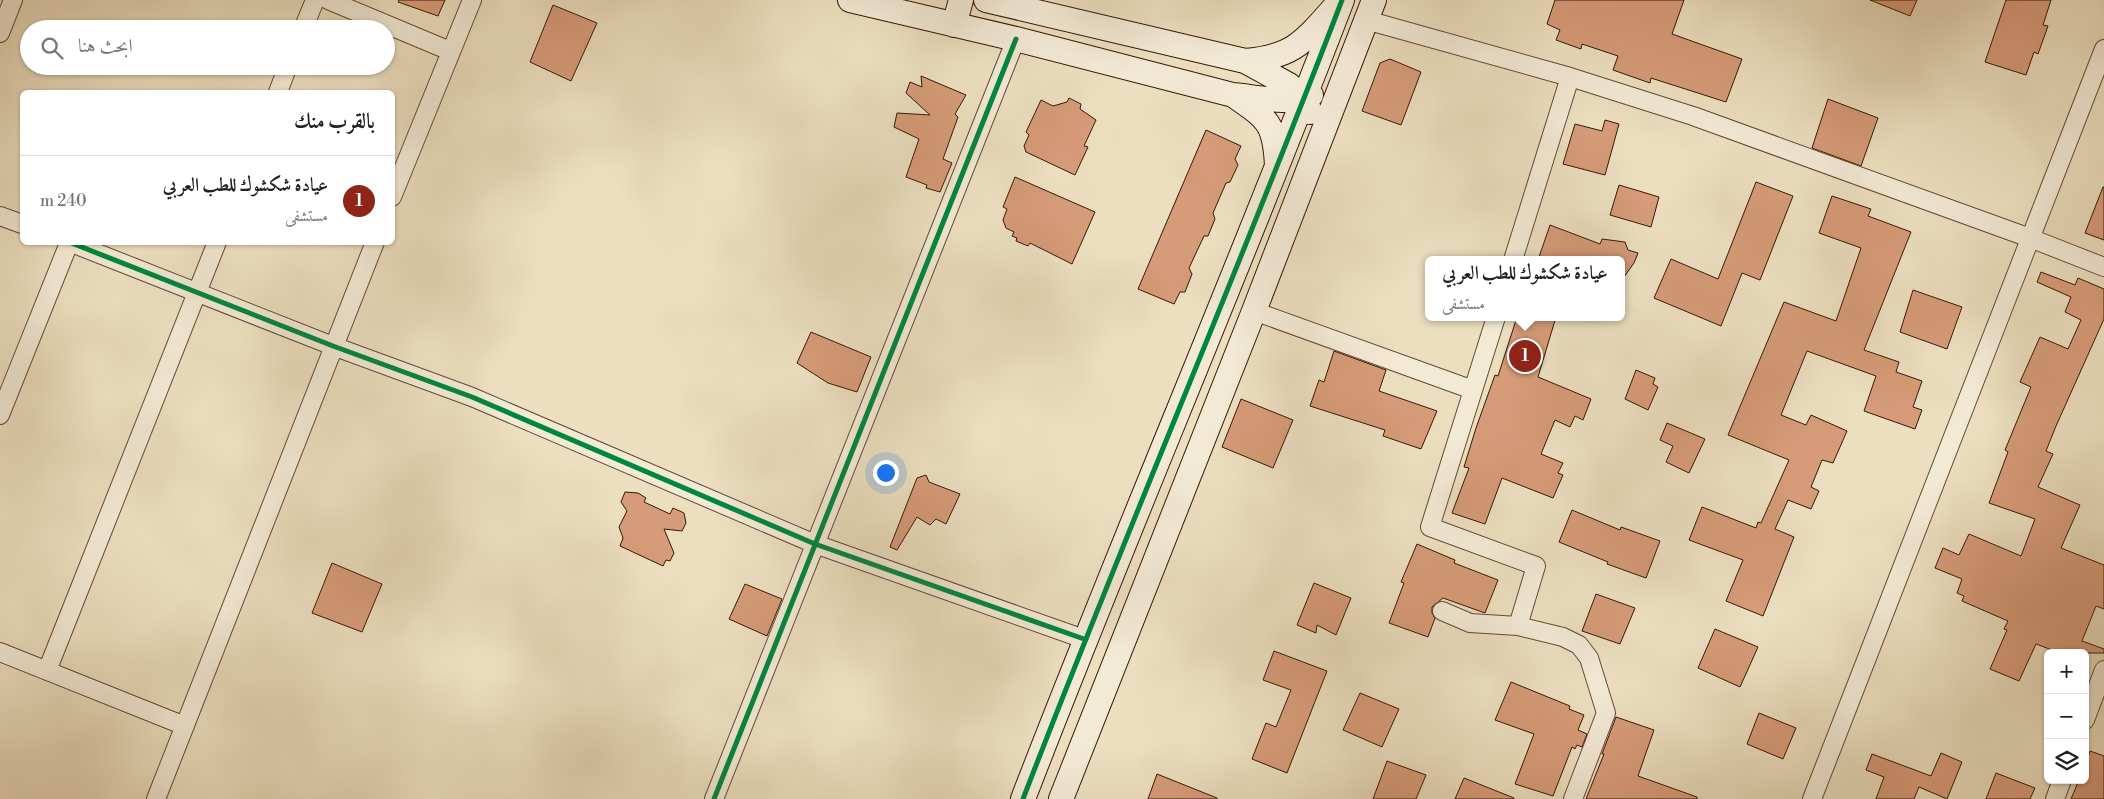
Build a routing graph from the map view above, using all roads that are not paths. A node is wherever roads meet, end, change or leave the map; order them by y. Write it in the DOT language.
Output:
graph roads {
  1 [pos="13,0"];
  2 [pos="315,0"];
  3 [pos="328,0"];
  4 [pos="472,0"];
  5 [pos="850,0"];
  6 [pos="961,0"];
  7 [pos="986,0"];
  8 [pos="1341,0"];
  9 [pos="1370,10"];
  10 [pos="307,20"];
  11 [pos="376,20"];
  12 [pos="954,25"];
  13 [pos="395,28"];
  14 [pos="0,33"];
  15 [pos="1016,39"];
  16 [pos="2104,49"];
  17 [pos="450,51"];
  18 [pos="1245,61"];
  19 [pos="285,75"];
  20 [pos="1570,77"];
  21 [pos="1342,81"];
  22 [pos="279,90"];
  23 [pos="1233,95"];
  24 [pos="1304,98"];
  25 [pos="1320,139"];
  26 [pos="1277,170"];
  27 [pos="395,189"];
  28 [pos="0,216"];
  29 [pos="20,223"];
  30 [pos="2030,238"];
  31 [pos="68,245"];
  32 [pos="74,245"];
  33 [pos="216,245"];
  34 [pos="373,245"];
  35 [pos="1514,256"];
  36 [pos="2104,267"];
  37 [pos="197,293"];
  38 [pos="1254,311"];
  39 [pos="1495,321"];
  40 [pos="334,346"];
  41 [pos="1473,390"];
  42 [pos="0,415"];
  43 [pos="1162,450"];
  44 [pos="1194,462"];
  45 [pos="815,544"];
  46 [pos="1442,611"];
  47 [pos="1518,626"];
  48 [pos="1084,639"];
  49 [pos="0,652"];
  50 [pos="2104,670"];
  51 [pos="47,671"];
  52 [pos="2089,709"];
  53 [pos="185,726"];
  54 [pos="2061,784"];
  55 [pos="156,799"];
  56 [pos="714,799"];
  57 [pos="1023,799"];
  58 [pos="1061,799"];
  59 [pos="1573,799"];
  60 [pos="1812,799"];
  61 [pos="2055,799"];
  1 -- 14 [label="street"];
  2 -- 10 [label="street"];
  3 -- 11 [label="street"];
  4 -- 17 [label="street"];
  5 -- 12 [label="street"];
  6 -- 12 [label="street"];
  7 -- 18 [label="street"];
  8 -- 18 [label="street"];
  8 -- 24 [label="street"];
  9 -- 20 [label="street"];
  9 -- 21 [label="street"];
  12 -- 15 [label="street"];
  13 -- 17 [label="street"];
  15 -- 23 [label="street"];
  15 -- 45 [label="street"];
  16 -- 30 [label="street"];
  17 -- 27 [label="street"];
  18 -- 24 [label="street"];
  19 -- 22 [label="street"];
  20 -- 30 [label="street"];
  20 -- 35 [label="street"];
  21 -- 24 [label="street"];
  21 -- 25 [label="street"];
  23 -- 24 [label="street"];
  23 -- 26 [label="street"];
  24 -- 25 [label="street"];
  24 -- 26 [label="street"];
  25 -- 38 [label="street"];
  26 -- 43 [label="street"];
  28 -- 29 [label="street"];
  30 -- 36 [label="street"];
  30 -- 60 [label="street"];
  31 -- 42 [label="street"];
  32 -- 37 [label="street"];
  33 -- 37 [label="street"];
  34 -- 40 [label="street"];
  37 -- 40 [label="street"];
  37 -- 51 [label="street"];
  38 -- 41 [label="street"];
  38 -- 44 [label="street"];
  39 -- 41 [label="street"];
  40 -- 45 [label="street"];
  40 -- 53 [label="street"];
  41 -- 47 [label="street"];
  43 -- 44 [label="street"];
  43 -- 48 [label="street"];
  44 -- 58 [label="street"];
  45 -- 48 [label="street"];
  45 -- 56 [label="street"];
  46 -- 47 [label="street"];
  47 -- 59 [label="street"];
  48 -- 57 [label="street"];
  49 -- 51 [label="street"];
  50 -- 52 [label="street"];
  51 -- 53 [label="street"];
  53 -- 55 [label="street"];
  54 -- 61 [label="street"];
}
